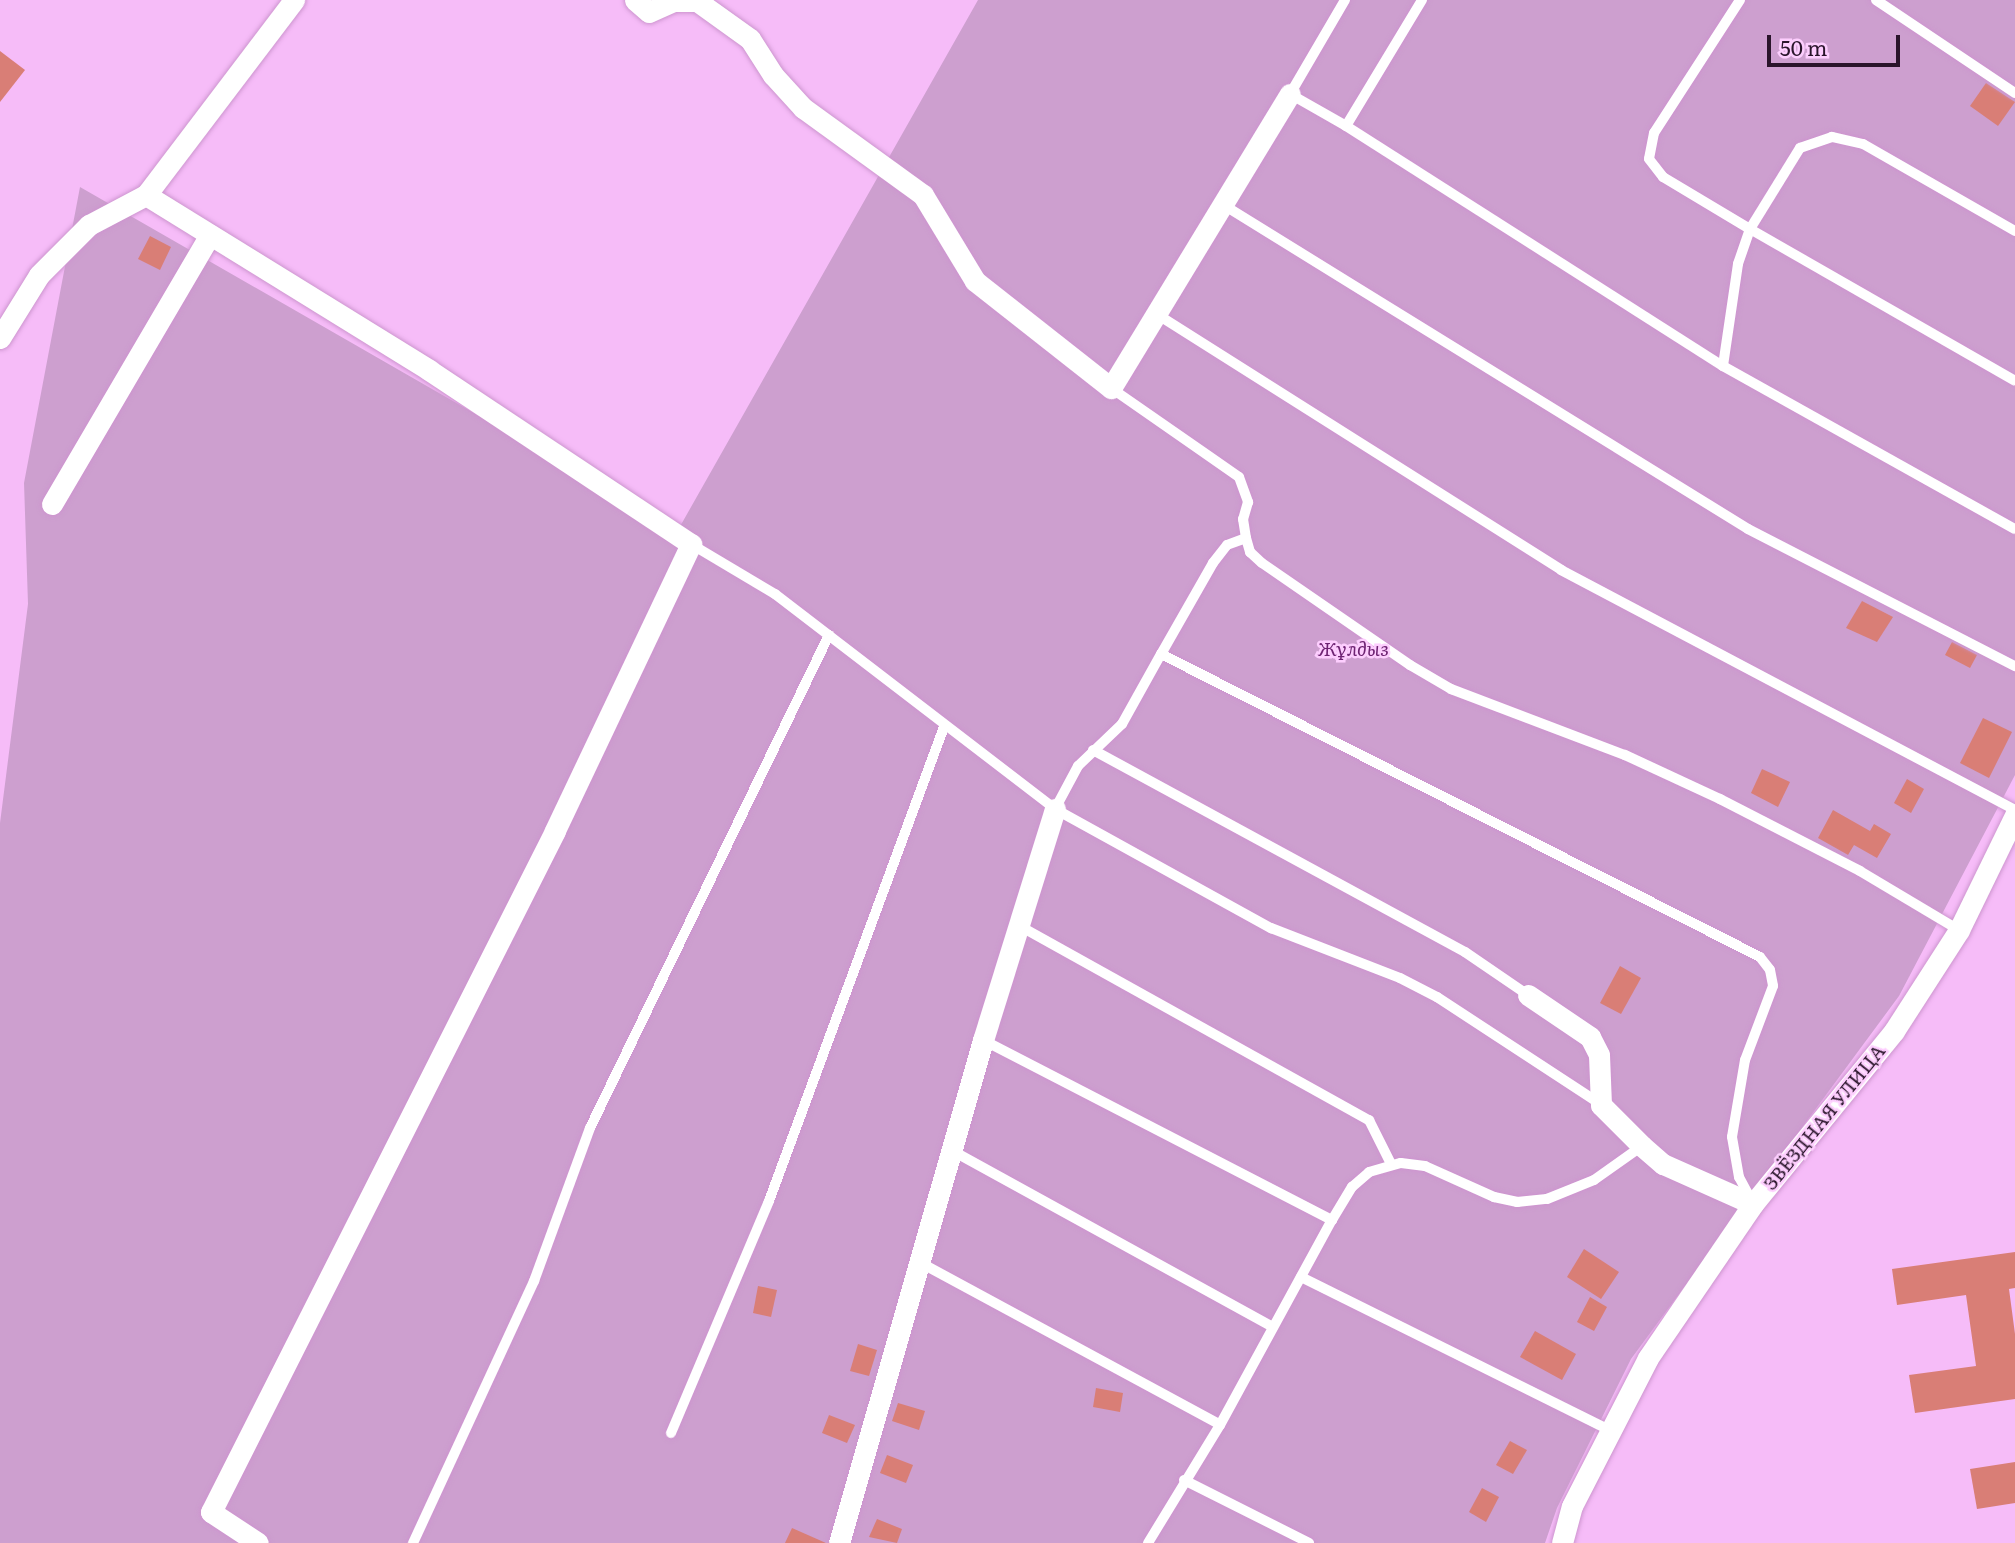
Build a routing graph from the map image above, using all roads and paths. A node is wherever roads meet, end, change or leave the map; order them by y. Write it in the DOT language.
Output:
graph roads {
  1 [pos="294,0"];
  2 [pos="635,0"];
  3 [pos="698,0"];
  4 [pos="1422,0"];
  5 [pos="1740,0"];
  6 [pos="1876,0"];
  7 [pos="1340,2"];
  8 [pos="2015,93"];
  9 [pos="1290,94"];
  10 [pos="1346,126"];
  11 [pos="146,195"];
  12 [pos="1222,204"];
  13 [pos="1750,229"];
  14 [pos="2015,231"];
  15 [pos="210,236"];
  16 [pos="1155,313"];
  17 [pos="0,338"];
  18 [pos="1723,366"];
  19 [pos="2015,381"];
  20 [pos="1111,388"];
  21 [pos="52,504"];
  22 [pos="2015,529"];
  23 [pos="1245,538"];
  24 [pos="691,544"];
  25 [pos="829,635"];
  26 [pos="1161,654"];
  27 [pos="2015,666"];
  28 [pos="944,727"];
  29 [pos="1093,750"];
  30 [pos="1055,809"];
  31 [pos="2015,810"];
  32 [pos="2015,816"];
  33 [pos="1018,925"];
  34 [pos="1959,930"];
  35 [pos="1528,995"];
  36 [pos="983,1040"];
  37 [pos="1601,1105"];
  38 [pos="1642,1146"];
  39 [pos="951,1150"];
  40 [pos="1391,1164"];
  41 [pos="1753,1204"];
  42 [pos="1332,1220"];
  43 [pos="921,1264"];
  44 [pos="1301,1277"];
  45 [pos="1273,1327"];
  46 [pos="1220,1424"];
  47 [pos="1611,1431"];
  48 [pos="671,1433"];
  49 [pos="1184,1479"];
  50 [pos="1561,1541"];
  51 [pos="258,1543"];
  52 [pos="413,1543"];
  53 [pos="839,1543"];
  54 [pos="1148,1543"];
  55 [pos="1309,1543"];
  1 -- 11 [label="street"];
  2 -- 3 [label="street"];
  3 -- 20 [label="street"];
  4 -- 10 [label="lane"];
  5 -- 13 [label="lane"];
  6 -- 8 [label="lane"];
  7 -- 9 [label="lane"];
  9 -- 10 [label="lane"];
  9 -- 12 [label="street"];
  10 -- 18 [label="lane"];
  11 -- 15 [label="street"];
  11 -- 17 [label="street"];
  12 -- 16 [label="street"];
  12 -- 27 [label="lane"];
  13 -- 14 [label="lane"];
  13 -- 18 [label="lane"];
  13 -- 19 [label="lane"];
  15 -- 21 [label="street"];
  15 -- 24 [label="street"];
  16 -- 20 [label="street"];
  16 -- 31 [label="lane"];
  18 -- 22 [label="lane"];
  20 -- 23 [label="lane"];
  23 -- 26 [label="lane"];
  23 -- 34 [label="lane"];
  24 -- 25 [label="lane"];
  24 -- 51 [label="street"];
  25 -- 28 [label="lane"];
  25 -- 52 [label="lane"];
  26 -- 29 [label="lane"];
  26 -- 41 [label="lane"];
  28 -- 30 [label="lane"];
  28 -- 48 [label="lane"];
  29 -- 30 [label="lane"];
  29 -- 35 [label="lane"];
  30 -- 33 [label="street"];
  30 -- 37 [label="lane"];
  32 -- 34 [label="street, ЗВЁЗДНАЯ УЛИЦА"];
  33 -- 36 [label="street"];
  33 -- 40 [label="lane"];
  34 -- 41 [label="street, ЗВЁЗДНАЯ УЛИЦА"];
  35 -- 37 [label="street"];
  36 -- 39 [label="street"];
  36 -- 42 [label="lane"];
  37 -- 38 [label="street, ЗВЁЗДНАЯ УЛИЦА"];
  38 -- 40 [label="lane"];
  38 -- 41 [label="street, ЗВЁЗДНАЯ УЛИЦА"];
  39 -- 43 [label="street"];
  39 -- 45 [label="lane"];
  40 -- 42 [label="lane"];
  41 -- 47 [label="street"];
  42 -- 44 [label="lane"];
  43 -- 46 [label="lane"];
  43 -- 53 [label="street"];
  44 -- 45 [label="lane"];
  44 -- 47 [label="lane"];
  45 -- 46 [label="lane"];
  46 -- 49 [label="lane"];
  47 -- 50 [label="street"];
  49 -- 54 [label="lane"];
  49 -- 55 [label="lane"];
}
